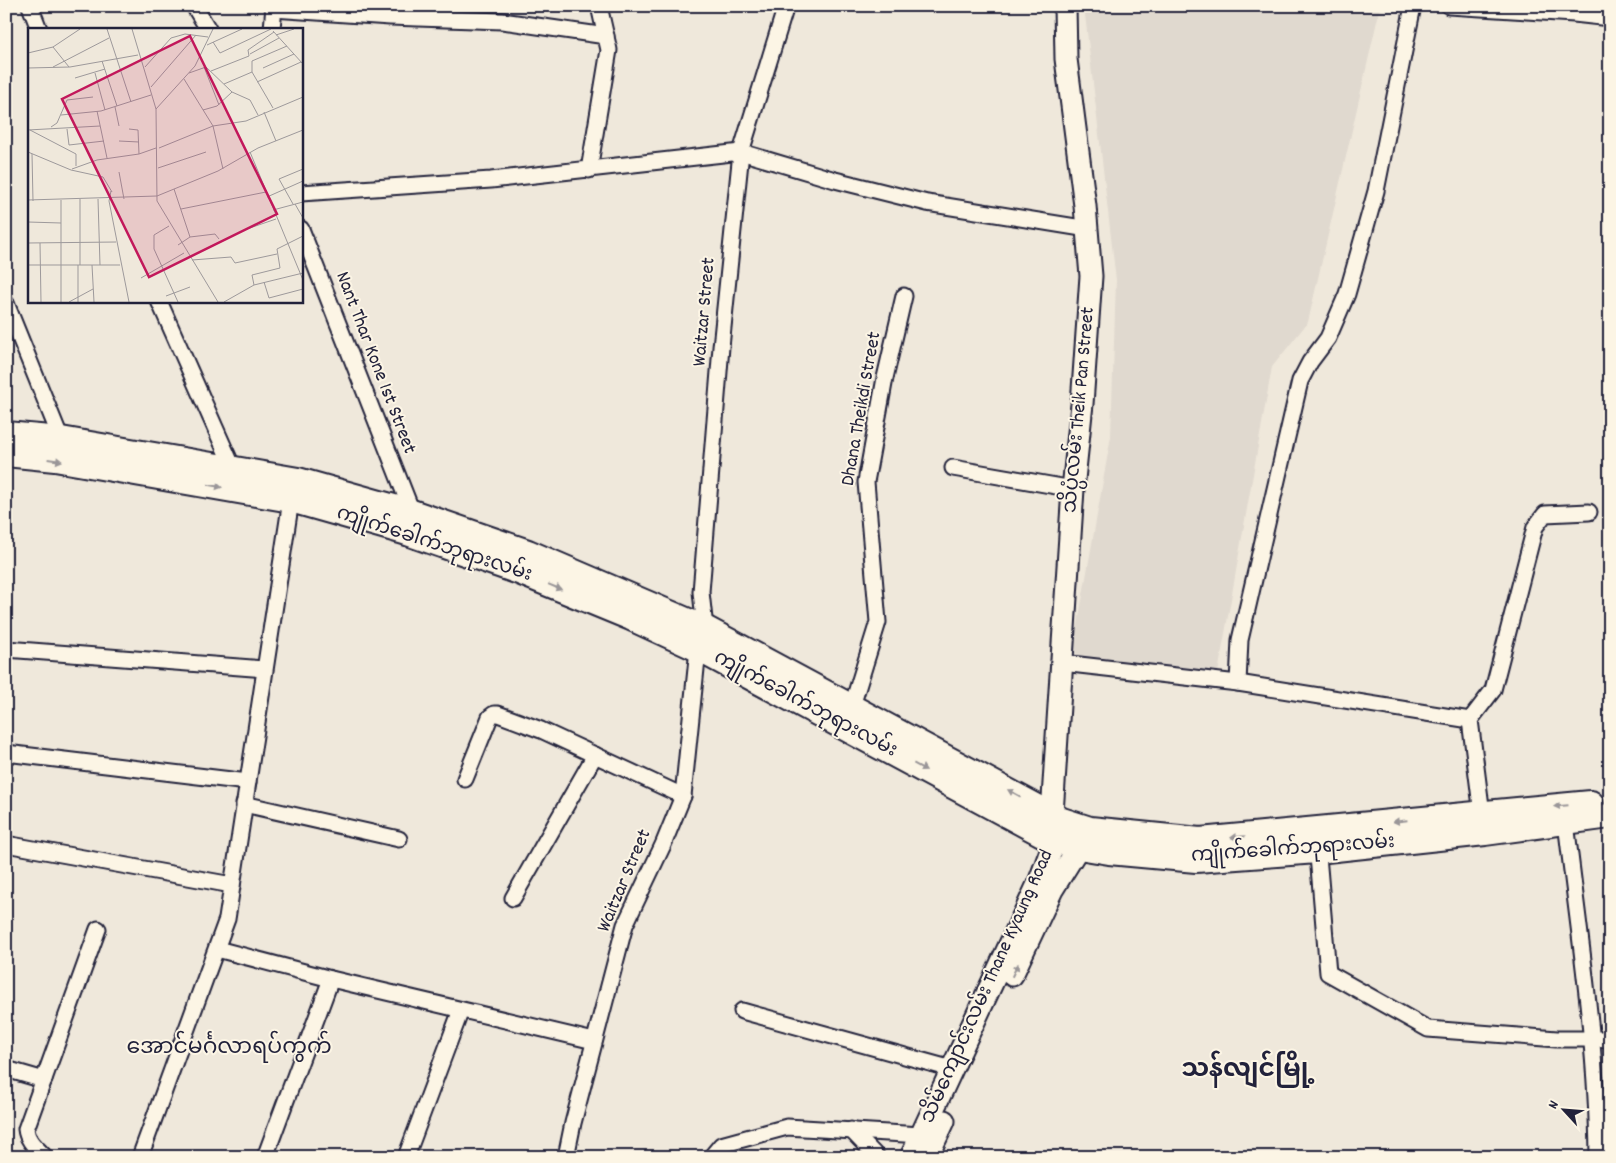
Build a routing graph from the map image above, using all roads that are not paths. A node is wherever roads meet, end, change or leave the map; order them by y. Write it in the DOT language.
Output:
graph roads {
  1 [pos="30,6"];
  2 [pos="194,6"];
  3 [pos="599,6"];
  4 [pos="786,6"];
  5 [pos="1065,6"];
  6 [pos="1413,6"];
  7 [pos="1452,6"];
  8 [pos="274,8"];
  9 [pos="1574,10"];
  10 [pos="1610,18"];
  11 [pos="39,28"];
  12 [pos="207,28"];
  13 [pos="272,28"];
  14 [pos="606,36"];
  15 [pos="741,152"];
  16 [pos="589,170"];
  17 [pos="302,193"];
  18 [pos="1088,229"];
  19 [pos="302,233"];
  20 [pos="904,296"];
  21 [pos="159,302"];
  22 [pos="6,303"];
  23 [pos="6,434"];
  24 [pos="61,439"];
  25 [pos="6,454"];
  26 [pos="233,468"];
  27 [pos="953,468"];
  28 [pos="1073,488"];
  29 [pos="291,500"];
  30 [pos="412,512"];
  31 [pos="1589,512"];
  32 [pos="702,639"];
  33 [pos="6,649"];
  34 [pos="1062,663"];
  35 [pos="264,669"];
  36 [pos="1238,683"];
  37 [pos="852,706"];
  38 [pos="1470,720"];
  39 [pos="6,753"];
  40 [pos="595,754"];
  41 [pos="465,778"];
  42 [pos="248,782"];
  43 [pos="683,796"];
  44 [pos="1610,800"];
  45 [pos="244,804"];
  46 [pos="1052,814"];
  47 [pos="1610,816"];
  48 [pos="1483,822"];
  49 [pos="1566,822"];
  50 [pos="1084,838"];
  51 [pos="399,839"];
  52 [pos="1053,840"];
  53 [pos="1317,840"];
  54 [pos="6,844"];
  55 [pos="232,885"];
  56 [pos="513,898"];
  57 [pos="98,929"];
  58 [pos="217,949"];
  59 [pos="331,979"];
  60 [pos="461,1010"];
  61 [pos="742,1011"];
  62 [pos="1610,1039"];
  63 [pos="1591,1040"];
  64 [pos="594,1041"];
  65 [pos="6,1069"];
  66 [pos="952,1069"];
  67 [pos="44,1080"];
  68 [pos="851,1130"];
  69 [pos="921,1135"];
  70 [pos="45,1157"];
  71 [pos="140,1157"];
  72 [pos="265,1157"];
  73 [pos="406,1157"];
  74 [pos="566,1157"];
  75 [pos="711,1157"];
  76 [pos="877,1157"];
  77 [pos="911,1157"];
  78 [pos="928,1157"];
  79 [pos="1598,1157"];
  1 -- 11 [label="street"];
  2 -- 12 [label="street"];
  3 -- 14 [label="street"];
  4 -- 15 [label="street, Waitzar Street"];
  5 -- 18 [label="street, သိပ္ပံလမ်း Theik Pan Street"];
  6 -- 36 [label="street"];
  7 -- 9 [label="street"];
  8 -- 13 [label="street"];
  8 -- 14 [label="street"];
  9 -- 10 [label="street"];
  14 -- 16 [label="street"];
  15 -- 16 [label="street"];
  15 -- 18 [label="street"];
  15 -- 32 [label="street, Waitzar Street"];
  16 -- 17 [label="street"];
  18 -- 28 [label="street, သိပ္ပံလမ်း Theik Pan Street"];
  19 -- 30 [label="street, Nant Thar Kone 1st Street"];
  20 -- 37 [label="street, Dhana Theikdi Street"];
  21 -- 26 [label="street"];
  22 -- 24 [label="street"];
  23 -- 24 [label="main road, ကျိုက်ခေါက်ဘုရားလမ်း"];
  24 -- 26 [label="main road, ကျိုက်ခေါက်ဘုရားလမ်း"];
  25 -- 29 [label="main road, ကျိုက်ခေါက်ဘုရားလမ်း, one-way"];
  26 -- 30 [label="main road, ကျိုက်ခေါက်ဘုရားလမ်း"];
  27 -- 28 [label="street"];
  28 -- 34 [label="street, သိပ္ပံလမ်း Theik Pan Street"];
  29 -- 32 [label="main road, ကျိုက်ခေါက်ဘုရားလမ်း, one-way"];
  29 -- 35 [label="street"];
  30 -- 32 [label="main road, ကျိုက်ခေါက်ဘုရားလမ်း"];
  31 -- 38 [label="street"];
  32 -- 37 [label="main road, ကျိုက်ခေါက်ဘုရားလမ်း"];
  32 -- 43 [label="street, Waitzar Street"];
  32 -- 52 [label="main road, ကျိုက်ခေါက်ဘုရားလမ်း, one-way"];
  33 -- 35 [label="street"];
  34 -- 36 [label="street"];
  34 -- 46 [label="street, သိပ္ပံလမ်း Theik Pan Street"];
  35 -- 42 [label="street"];
  36 -- 38 [label="street"];
  46 -- 37 [label="main road, ကျိုက်ခေါက်ဘုရားလမ်း, one-way"];
  38 -- 48 [label="street"];
  39 -- 42 [label="street"];
  40 -- 41 [label="street"];
  40 -- 43 [label="street"];
  40 -- 56 [label="street"];
  42 -- 45 [label="street"];
  43 -- 64 [label="street, Waitzar Street"];
  44 -- 48 [label="main road, ကျိုက်ခေါက်ဘုရားလမ်း, one-way"];
  45 -- 51 [label="street"];
  45 -- 55 [label="street"];
  46 -- 50 [label="main road, ကျိုက်ခေါက်ဘုရားလမ်း"];
  46 -- 52 [label="street, သိမ်ကျောင်းလမ်း Thane Kyaung Road"];
  47 -- 49 [label="main road, ကျိုက်ခေါက်ဘုရားလမ်း"];
  48 -- 49 [label="main road, ကျိုက်ခေါက်ဘုရားလမ်း"];
  48 -- 53 [label="main road, ကျိုက်ခေါက်ဘုရားလမ်း"];
  49 -- 63 [label="street"];
  50 -- 52 [label="main road, ကျိုက်ခေါက်ဘုရားလမ်း"];
  50 -- 53 [label="main road, ကျိုက်ခေါက်ဘုရားလမ်း"];
  78 -- 50 [label="street, သိမ်ကျောင်းလမ်း Thane Kyaung Road, one-way"];
  52 -- 66 [label="street, သိမ်ကျောင်းလမ်း Thane Kyaung Road"];
  53 -- 63 [label="street"];
  54 -- 55 [label="street"];
  55 -- 58 [label="street"];
  57 -- 67 [label="street"];
  58 -- 59 [label="street"];
  58 -- 71 [label="street"];
  59 -- 60 [label="street"];
  59 -- 72 [label="street"];
  60 -- 64 [label="street"];
  60 -- 73 [label="street"];
  61 -- 66 [label="street"];
  62 -- 63 [label="street"];
  63 -- 79 [label="street"];
  64 -- 74 [label="street, Waitzar Street"];
  65 -- 67 [label="street"];
  66 -- 69 [label="street, သိမ်ကျောင်းလမ်း Thane Kyaung Road"];
  67 -- 70 [label="street"];
  68 -- 69 [label="street"];
  68 -- 75 [label="street"];
  68 -- 76 [label="street"];
  69 -- 77 [label="street, သိမ်ကျောင်းလမ်း Thane Kyaung Road"];
}
